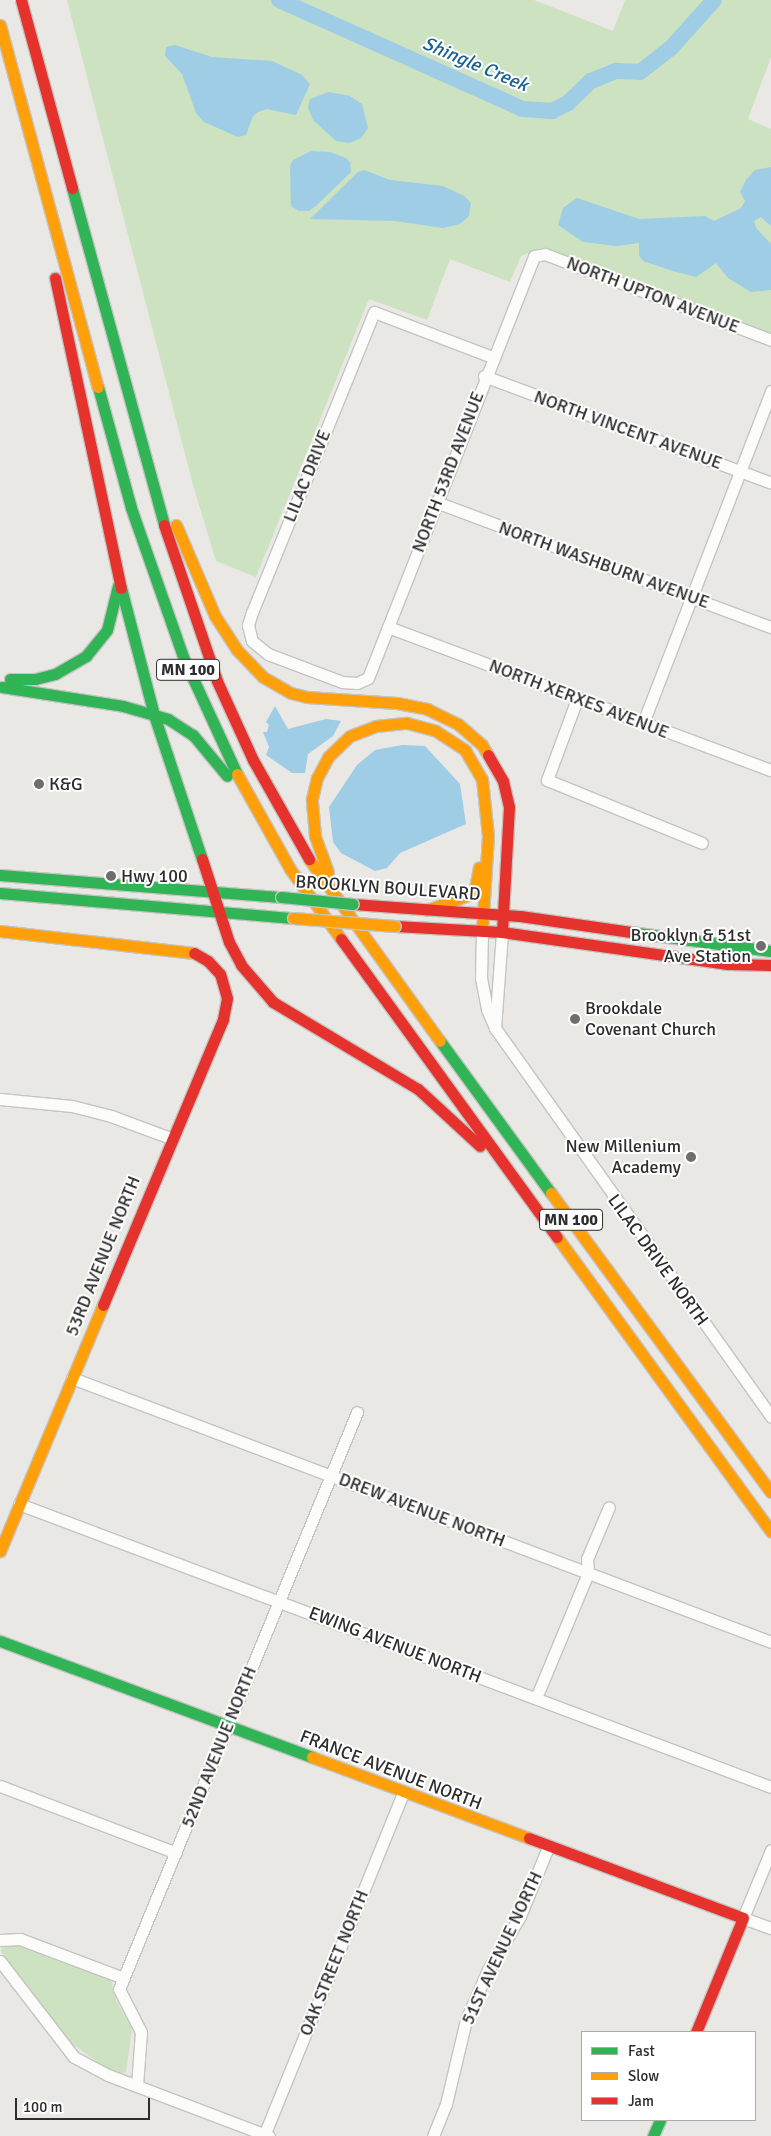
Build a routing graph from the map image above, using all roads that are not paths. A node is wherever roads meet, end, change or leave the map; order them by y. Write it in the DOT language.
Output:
graph roads {
  1 [pos="21,0"];
  2 [pos="0,25"];
  3 [pos="7,51"];
  4 [pos="534,256"];
  5 [pos="771,340"];
  6 [pos="492,357"];
  7 [pos="484,376"];
  8 [pos="771,391"];
  9 [pos="131,403"];
  10 [pos="741,472"];
  11 [pos="771,483"];
  12 [pos="436,502"];
  13 [pos="118,569"];
  14 [pos="692,598"];
  15 [pos="388,627"];
  16 [pos="771,627"];
  17 [pos="357,683"];
  18 [pos="1,684"];
  19 [pos="577,699"];
  20 [pos="154,715"];
  21 [pos="643,723"];
  22 [pos="771,770"];
  23 [pos="486,795"];
  24 [pos="702,843"];
  25 [pos="290,869"];
  26 [pos="0,874"];
  27 [pos="210,890"];
  28 [pos="0,893"];
  29 [pos="428,910"];
  30 [pos="217,912"];
  31 [pos="484,913"];
  32 [pos="503,915"];
  33 [pos="0,931"];
  34 [pos="482,931"];
  35 [pos="502,932"];
  36 [pos="371,947"];
  37 [pos="771,951"];
  38 [pos="771,965"];
  39 [pos="495,1028"];
  40 [pos="0,1099"];
  41 [pos="170,1138"];
  42 [pos="538,1210"];
  43 [pos="72,1378"];
  44 [pos="357,1412"];
  45 [pos="771,1417"];
  46 [pos="330,1476"];
  47 [pos="771,1492"];
  48 [pos="19,1504"];
  49 [pos="609,1507"];
  50 [pos="771,1532"];
  51 [pos="0,1551"];
  52 [pos="588,1573"];
  53 [pos="278,1601"];
  54 [pos="0,1641"];
  55 [pos="771,1642"];
  56 [pos="536,1698"];
  57 [pos="226,1726"];
  58 [pos="0,1786"];
  59 [pos="771,1787"];
  60 [pos="404,1793"];
  61 [pos="548,1847"];
  62 [pos="771,1850"];
  63 [pos="176,1852"];
  64 [pos="743,1918"];
  65 [pos="771,1928"];
  66 [pos="0,1940"];
  67 [pos="0,1961"];
  68 [pos="124,1978"];
  69 [pos="696,2031"];
  70 [pos="137,2085"];
  71 [pos="660,2121"];
  72 [pos="267,2134"];
  73 [pos="433,2136"];
  74 [pos="653,2136"];
  1 -- 9 [label="main road, MN 100"];
  2 -- 3 [label="main road, MN 100"];
  3 -- 13 [label="main road"];
  3 -- 25 [label="main road, MN 100"];
  4 -- 5 [label="street, NORTH UPTON AVENUE"];
  4 -- 6 [label="street, NORTH 53RD AVENUE"];
  6 -- 7 [label="street, NORTH 53RD AVENUE"];
  6 -- 17 [label="street, LILAC DRIVE"];
  7 -- 10 [label="street, NORTH VINCENT AVENUE"];
  7 -- 12 [label="street, NORTH 53RD AVENUE"];
  8 -- 10 [label="street"];
  9 -- 32 [label="main road"];
  9 -- 36 [label="main road, MN 100"];
  10 -- 11 [label="street, NORTH VINCENT AVENUE"];
  10 -- 14 [label="street"];
  12 -- 14 [label="street, NORTH WASHBURN AVENUE"];
  12 -- 15 [label="street, NORTH 53RD AVENUE"];
  13 -- 18 [label="main road"];
  13 -- 20 [label="main road"];
  14 -- 16 [label="street, NORTH WASHBURN AVENUE"];
  14 -- 21 [label="street"];
  15 -- 17 [label="street, NORTH 53RD AVENUE"];
  15 -- 19 [label="street, NORTH XERXES AVENUE"];
  18 -- 20 [label="main road"];
  19 -- 21 [label="street, NORTH XERXES AVENUE"];
  19 -- 24 [label="street"];
  20 -- 25 [label="main road"];
  20 -- 27 [label="main road"];
  21 -- 22 [label="street, NORTH XERXES AVENUE"];
  23 -- 29 [label="main road"];
  23 -- 31 [label="main road"];
  23 -- 36 [label="main road"];
  25 -- 42 [label="main road, MN 100"];
  26 -- 27 [label="main road, BROOKLYN BOULEVARD"];
  27 -- 29 [label="main road, BROOKLYN BOULEVARD, bridge"];
  27 -- 30 [label="main road"];
  28 -- 30 [label="main road, BROOKLYN BOULEVARD"];
  29 -- 31 [label="main road, BROOKLYN BOULEVARD"];
  30 -- 34 [label="main road, BROOKLYN BOULEVARD, bridge"];
  30 -- 42 [label="main road"];
  31 -- 32 [label="main road, BROOKLYN BOULEVARD"];
  31 -- 34 [label="main road"];
  32 -- 35 [label="main road"];
  32 -- 37 [label="main road, BROOKLYN BOULEVARD"];
  33 -- 41 [label="main road, 53RD AVENUE NORTH"];
  34 -- 35 [label="main road, BROOKLYN BOULEVARD"];
  34 -- 39 [label="street, LILAC DRIVE NORTH"];
  35 -- 38 [label="main road, BROOKLYN BOULEVARD"];
  35 -- 39 [label="street"];
  36 -- 47 [label="main road, MN 100"];
  39 -- 45 [label="street, LILAC DRIVE NORTH"];
  40 -- 41 [label="street"];
  41 -- 43 [label="main road, 53RD AVENUE NORTH"];
  42 -- 50 [label="main road, MN 100"];
  43 -- 46 [label="street, DREW AVENUE NORTH"];
  43 -- 48 [label="main road, 53RD AVENUE NORTH"];
  44 -- 46 [label="street, 52ND AVENUE NORTH"];
  46 -- 52 [label="street, DREW AVENUE NORTH"];
  46 -- 53 [label="street, 52ND AVENUE NORTH"];
  48 -- 51 [label="main road, 53RD AVENUE NORTH"];
  48 -- 53 [label="street, EWING AVENUE NORTH"];
  49 -- 52 [label="street"];
  52 -- 55 [label="street, DREW AVENUE NORTH"];
  52 -- 56 [label="street"];
  53 -- 56 [label="street, EWING AVENUE NORTH"];
  53 -- 57 [label="street, 52ND AVENUE NORTH"];
  54 -- 57 [label="main road, FRANCE AVENUE NORTH"];
  56 -- 59 [label="street, EWING AVENUE NORTH"];
  57 -- 60 [label="main road, FRANCE AVENUE NORTH"];
  57 -- 63 [label="street, 52ND AVENUE NORTH"];
  58 -- 63 [label="street"];
  60 -- 61 [label="main road, FRANCE AVENUE NORTH"];
  60 -- 72 [label="street, OAK STREET NORTH"];
  61 -- 64 [label="main road, FRANCE AVENUE NORTH"];
  61 -- 73 [label="street, 51ST AVENUE NORTH"];
  62 -- 64 [label="street"];
  63 -- 68 [label="street, 52ND AVENUE NORTH"];
  64 -- 65 [label="street, FRANCE AVENUE NORTH"];
  64 -- 69 [label="main road"];
  66 -- 68 [label="street"];
  67 -- 70 [label="street"];
  68 -- 70 [label="street, 52ND AVENUE NORTH"];
  70 -- 72 [label="street"];
  71 -- 74 [label="main road"];
}
